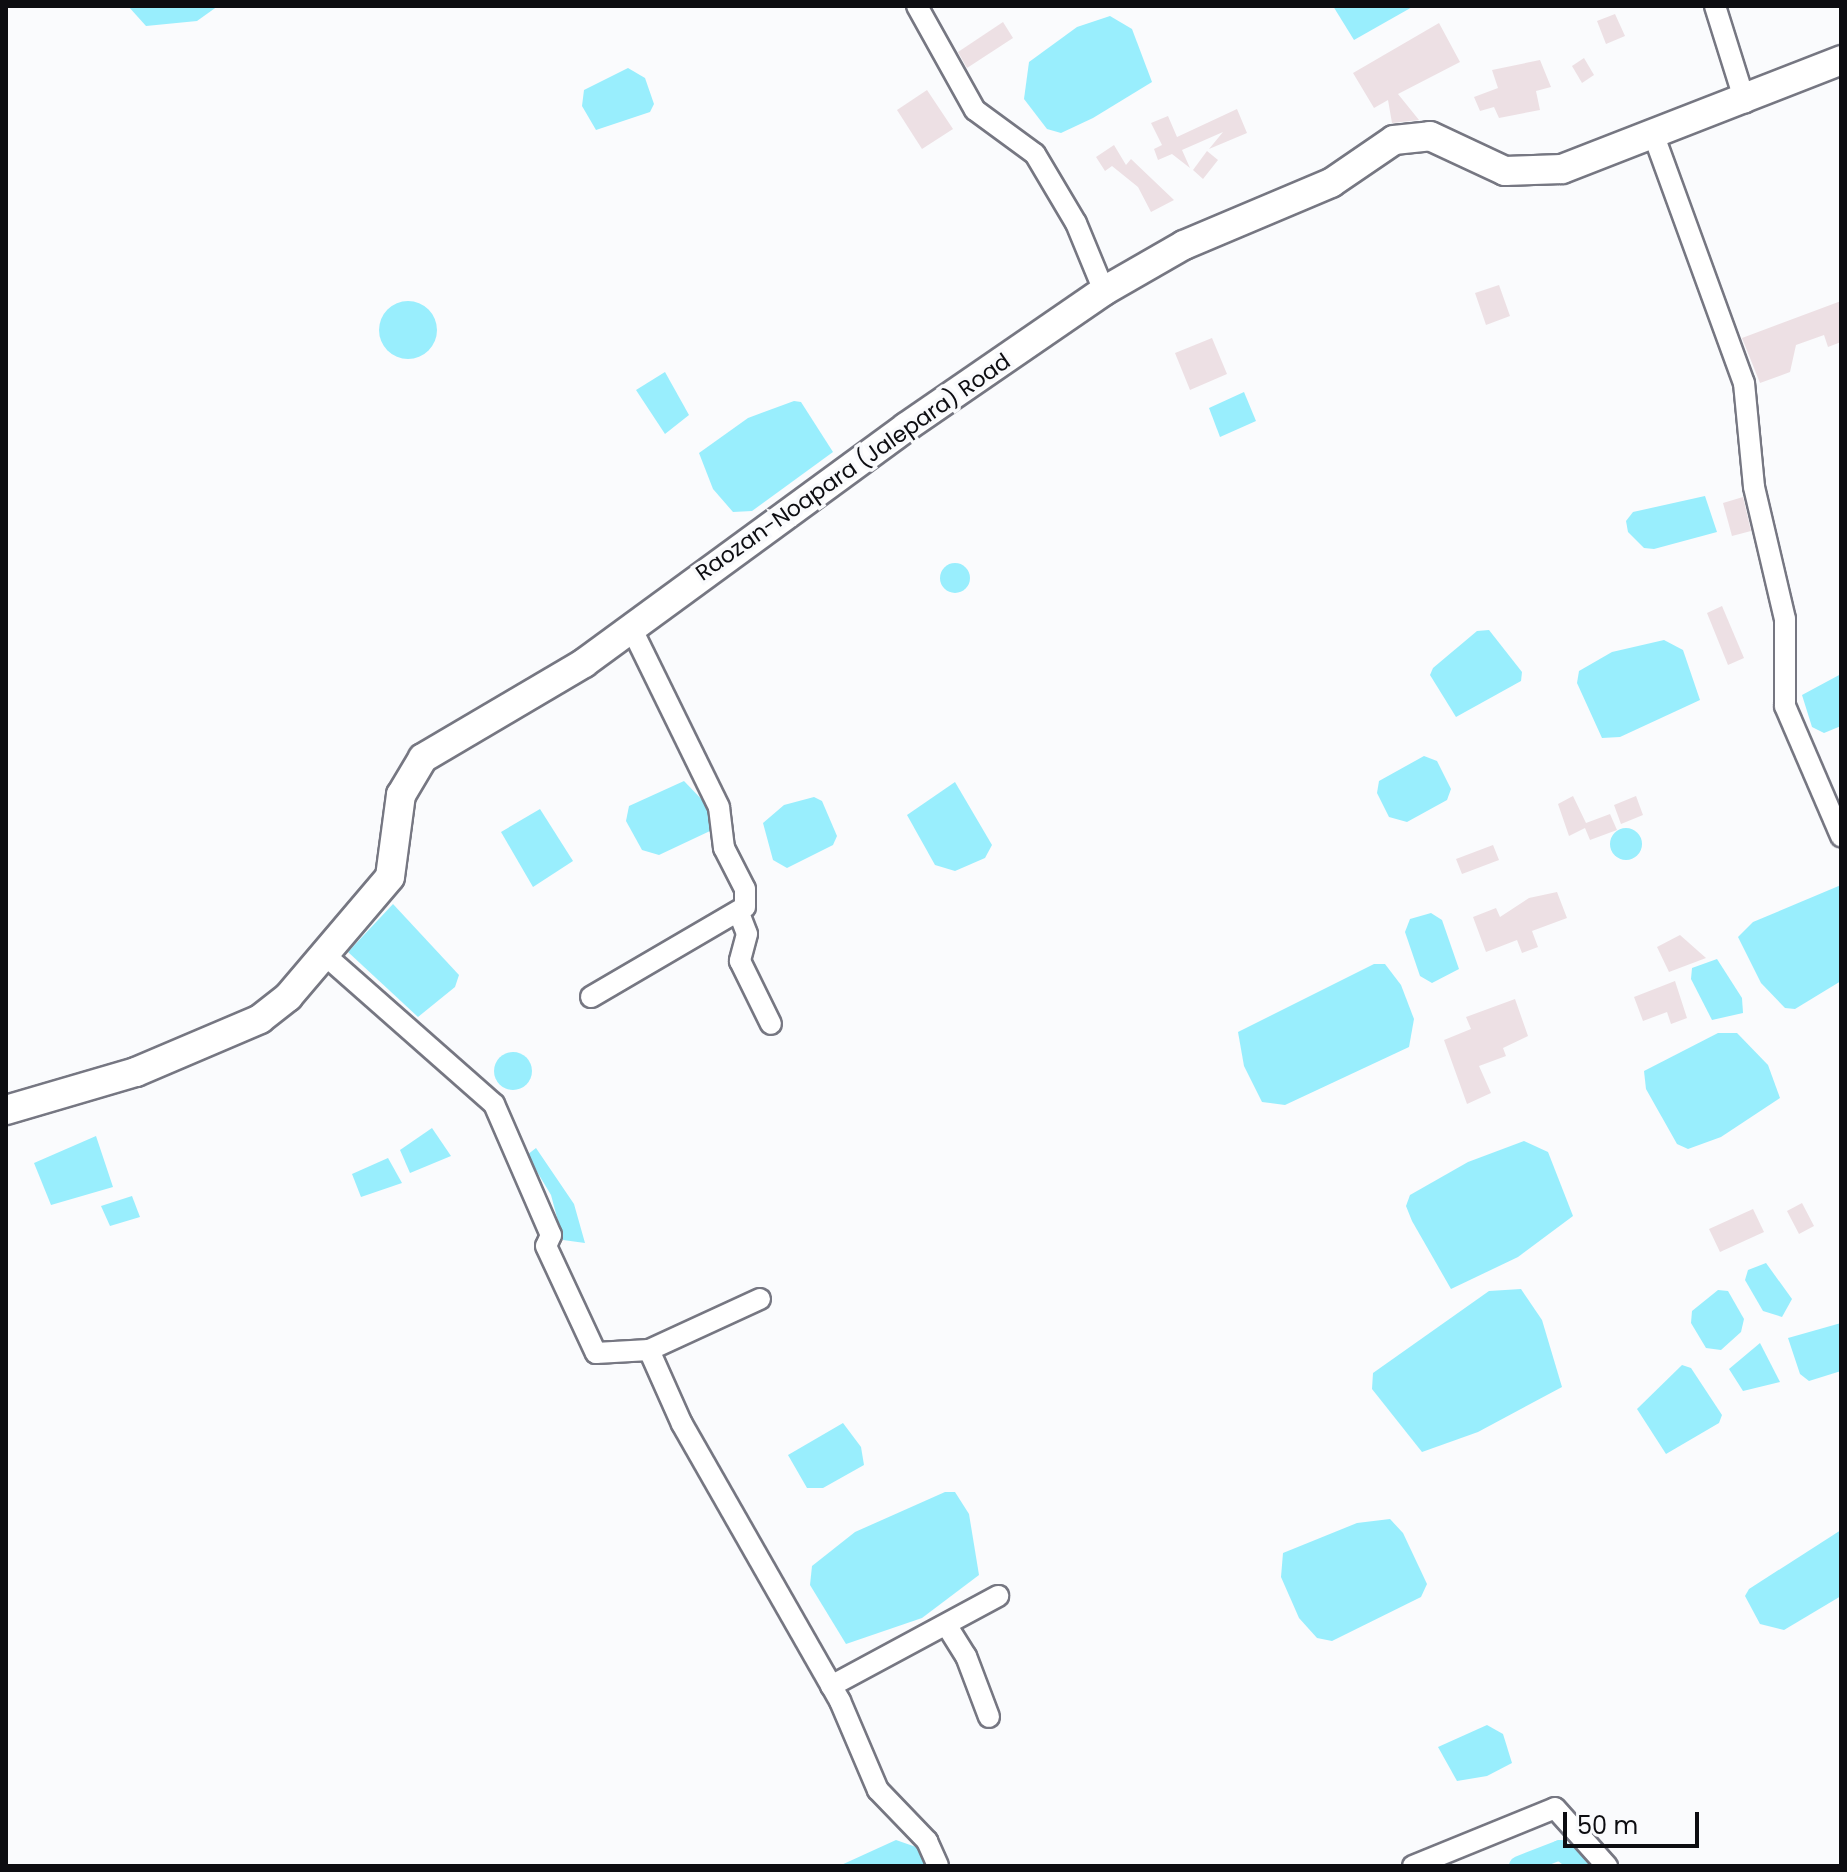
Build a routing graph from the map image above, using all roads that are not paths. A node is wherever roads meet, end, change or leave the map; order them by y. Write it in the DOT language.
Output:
graph roads {
  1 [pos="917,6"];
  2 [pos="1715,6"];
  3 [pos="1841,60"];
  4 [pos="1745,102"];
  5 [pos="1654,136"];
  6 [pos="1104,291"];
  7 [pos="631,627"];
  8 [pos="1841,836"];
  9 [pos="739,913"];
  10 [pos="325,955"];
  11 [pos="591,997"];
  12 [pos="771,1024"];
  13 [pos="6,1110"];
  14 [pos="760,1299"];
  15 [pos="649,1350"];
  16 [pos="998,1596"];
  17 [pos="947,1626"];
  18 [pos="831,1686"];
  19 [pos="989,1717"];
  20 [pos="938,1866"];
  21 [pos="1413,1866"];
  22 [pos="1607,1866"];
  1 -- 6 [label="street"];
  2 -- 4 [label="street"];
  3 -- 4 [label="main road, Raozan-Noapara (Jalepara) Road"];
  4 -- 5 [label="main road, Raozan-Noapara (Jalepara) Road"];
  5 -- 6 [label="main road, Raozan-Noapara (Jalepara) Road"];
  5 -- 8 [label="street"];
  6 -- 7 [label="main road, Raozan-Noapara (Jalepara) Road"];
  7 -- 9 [label="street"];
  7 -- 10 [label="main road, Raozan-Noapara (Jalepara) Road"];
  9 -- 11 [label="street"];
  9 -- 12 [label="street"];
  10 -- 13 [label="main road, Raozan-Noapara (Jalepara) Road"];
  10 -- 15 [label="street"];
  14 -- 15 [label="street"];
  15 -- 18 [label="street"];
  16 -- 17 [label="street"];
  17 -- 18 [label="street"];
  17 -- 19 [label="street"];
  18 -- 20 [label="street"];
  21 -- 22 [label="street"];
}
